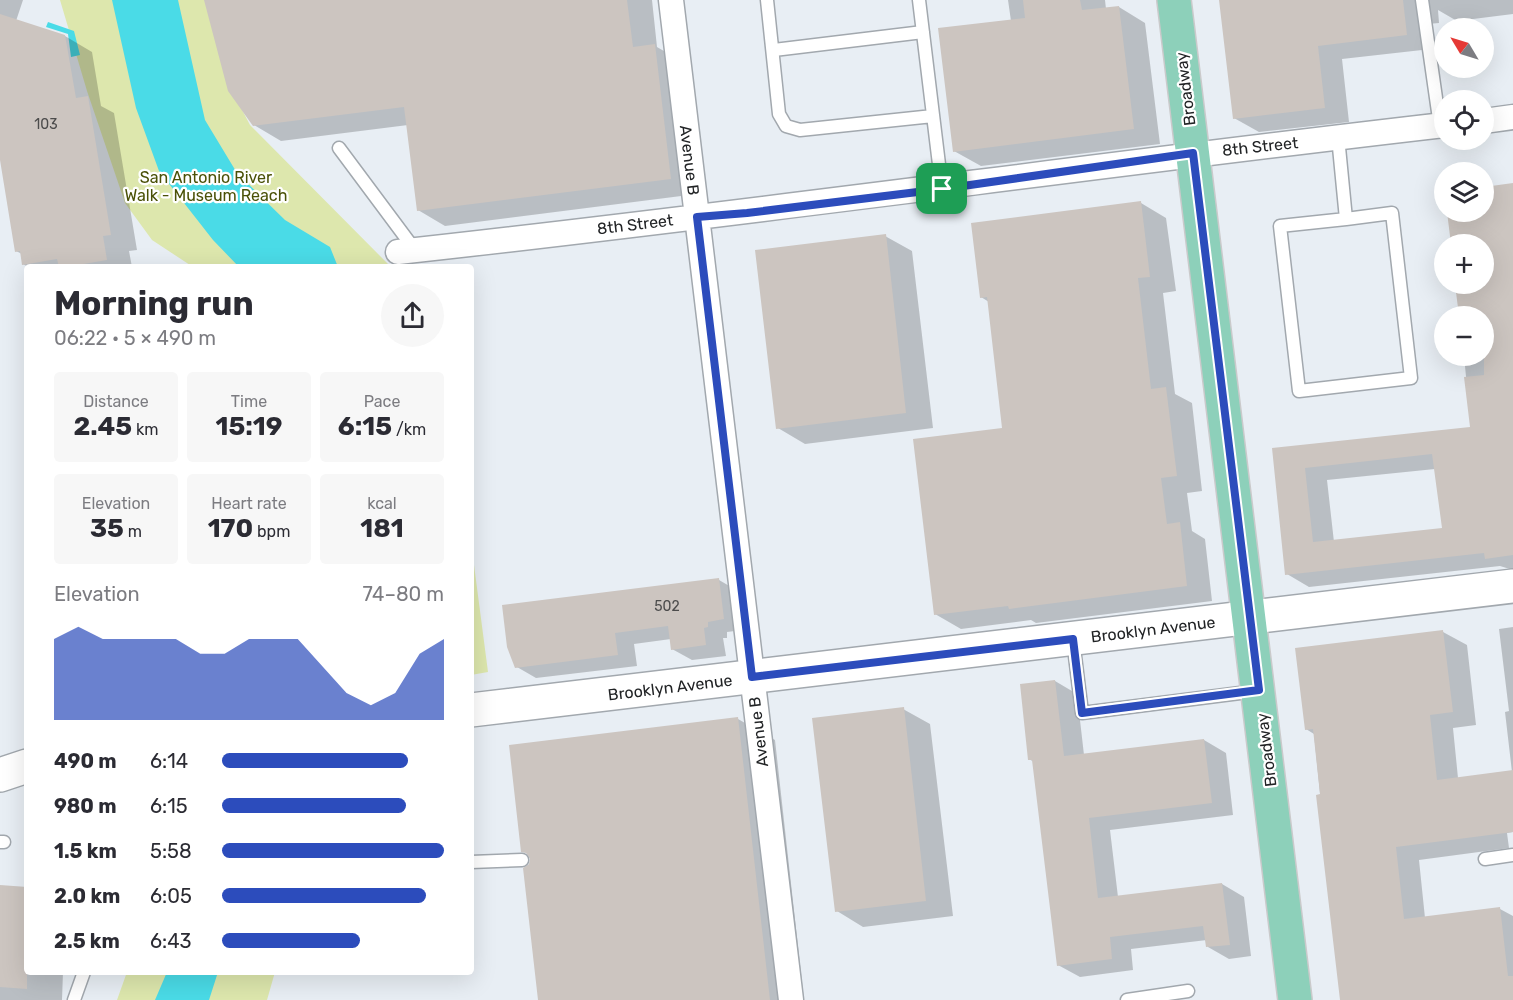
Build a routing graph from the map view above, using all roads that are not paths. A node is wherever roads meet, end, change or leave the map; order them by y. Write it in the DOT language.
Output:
graph roads {
  1 [pos="671,0"];
  2 [pos="767,0"];
  3 [pos="920,0"];
  4 [pos="1174,0"];
  5 [pos="1422,0"];
  6 [pos="923,32"];
  7 [pos="774,50"];
  8 [pos="1436,90"];
  9 [pos="933,116"];
  10 [pos="1513,117"];
  11 [pos="1494,120"];
  12 [pos="1434,126"];
  13 [pos="1338,137"];
  14 [pos="339,148"];
  15 [pos="1193,153"];
  16 [pos="942,189"];
  17 [pos="697,217"];
  18 [pos="1346,219"];
  19 [pos="406,251"];
  20 [pos="1513,586"];
  21 [pos="1250,618"];
  22 [pos="1073,639"];
  23 [pos="752,677"];
  24 [pos="1259,690"];
  25 [pos="474,710"];
  26 [pos="24,767"];
  27 [pos="0,775"];
  28 [pos="1513,855"];
  29 [pos="1485,859"];
  30 [pos="522,860"];
  31 [pos="474,862"];
  32 [pos="83,975"];
  33 [pos="1188,991"];
  34 [pos="74,1000"];
  35 [pos="791,1000"];
  36 [pos="1127,1000"];
  37 [pos="1295,1000"];
  1 -- 17 [label="street, Avenue B"];
  2 -- 7 [label="lane"];
  3 -- 6 [label="lane"];
  4 -- 15 [label="main road, Broadway"];
  5 -- 8 [label="lane"];
  6 -- 7 [label="lane"];
  6 -- 9 [label="lane"];
  7 -- 9 [label="lane"];
  9 -- 16 [label="lane"];
  10 -- 11 [label="street"];
  12 -- 13 [label="street, 8th Street"];
  13 -- 15 [label="street, 8th Street"];
  13 -- 18 [label="lane"];
  14 -- 19 [label="lane"];
  15 -- 16 [label="street, 8th Street"];
  15 -- 21 [label="main road, Broadway"];
  16 -- 17 [label="street, 8th Street"];
  17 -- 19 [label="street, 8th Street"];
  17 -- 23 [label="street, Avenue B"];
  18 -- 18 [label="lane"];
  20 -- 21 [label="street, Brooklyn Avenue"];
  21 -- 22 [label="street, Brooklyn Avenue"];
  21 -- 24 [label="main road, Broadway"];
  22 -- 23 [label="street, Brooklyn Avenue"];
  22 -- 24 [label="lane"];
  23 -- 25 [label="street, Brooklyn Avenue"];
  23 -- 35 [label="street, Avenue B"];
  24 -- 37 [label="main road, Broadway"];
  26 -- 27 [label="street"];
  28 -- 29 [label="lane"];
  30 -- 31 [label="lane"];
  32 -- 34 [label="lane"];
  33 -- 36 [label="lane"];
}
